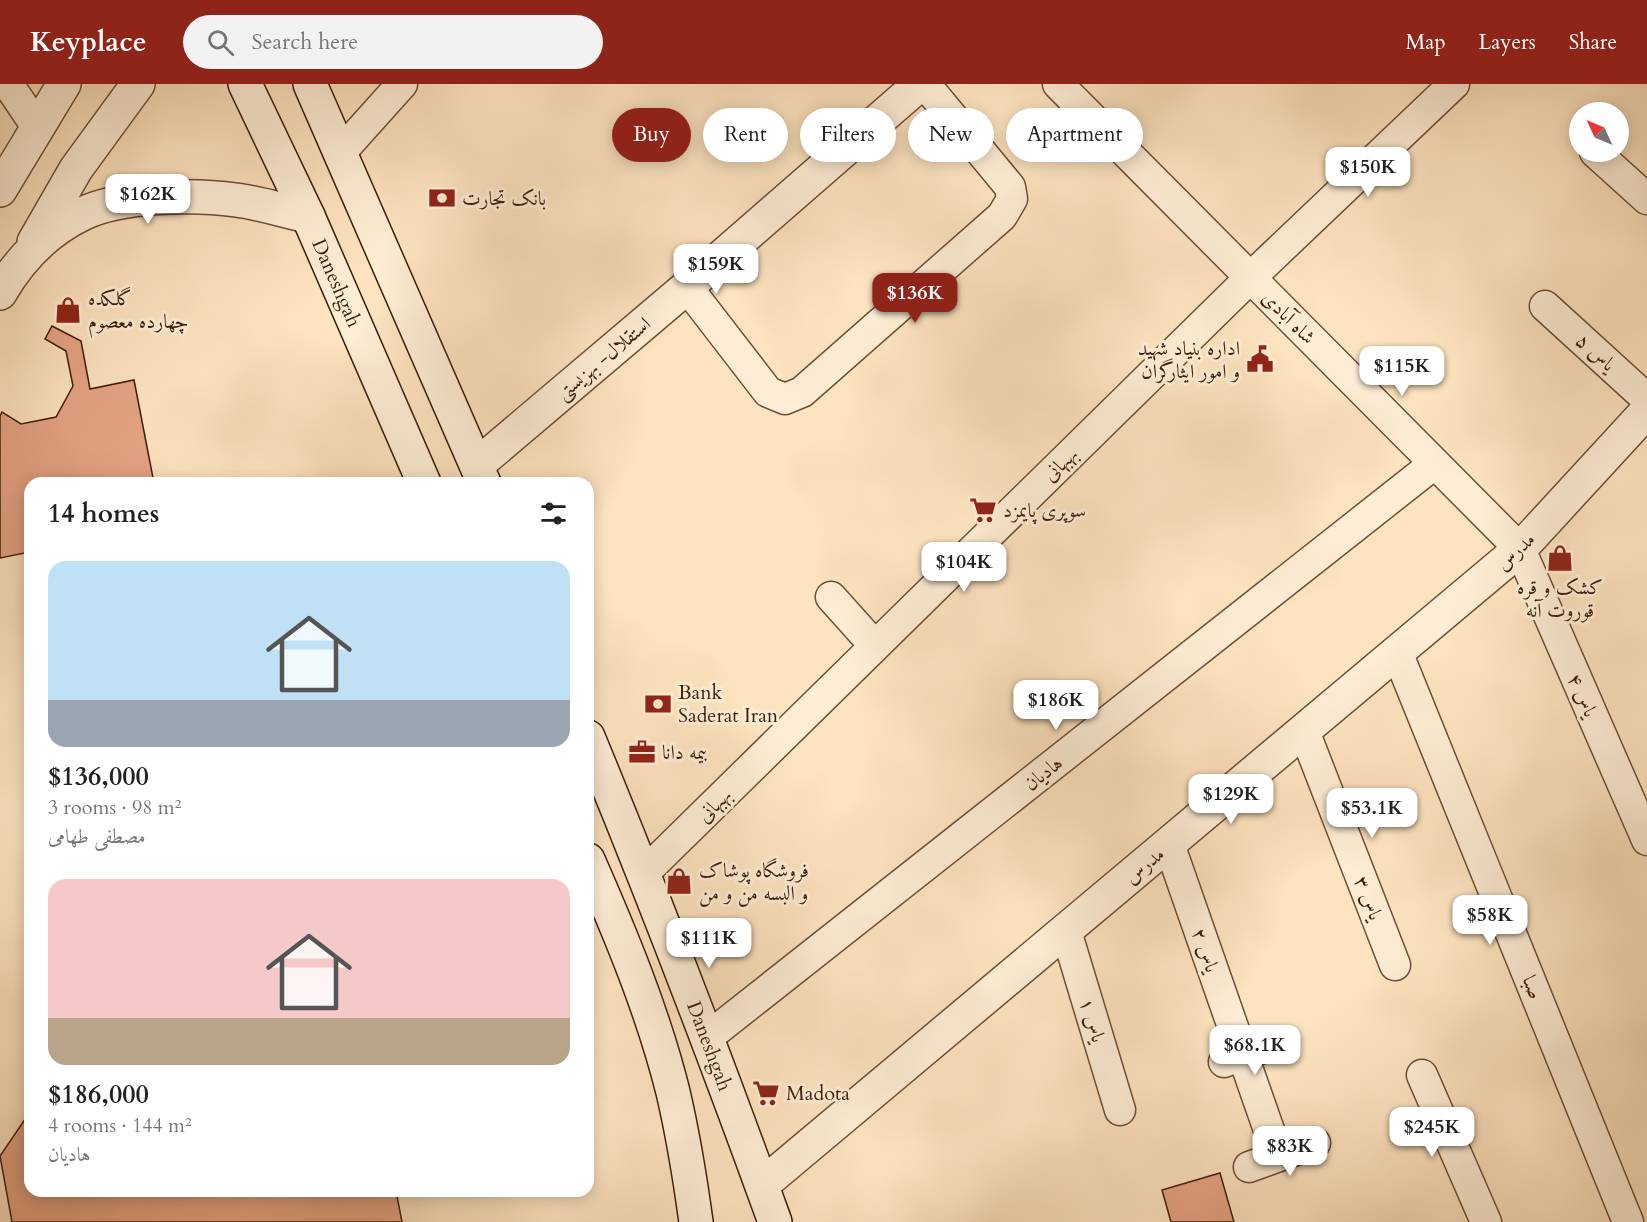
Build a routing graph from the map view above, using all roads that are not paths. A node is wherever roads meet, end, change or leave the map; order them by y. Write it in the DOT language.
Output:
graph roads {
  1 [pos="8,84"];
  2 [pos="64,84"];
  3 [pos="138,84"];
  4 [pos="244,84"];
  5 [pos="310,84"];
  6 [pos="402,84"];
  7 [pos="920,84"];
  8 [pos="925,84"];
  9 [pos="1058,84"];
  10 [pos="1454,84"];
  11 [pos="38,127"];
  12 [pos="340,152"];
  13 [pos="1606,162"];
  14 [pos="0,190"];
  15 [pos="1647,200"];
  16 [pos="308,216"];
  17 [pos="24,259"];
  18 [pos="1250,278"];
  19 [pos="687,287"];
  20 [pos="0,293"];
  21 [pos="1545,306"];
  22 [pos="1647,399"];
  23 [pos="1647,411"];
  24 [pos="1434,464"];
  25 [pos="480,474"];
  26 [pos="421,477"];
  27 [pos="1520,549"];
  28 [pos="831,597"];
  29 [pos="875,646"];
  30 [pos="1397,652"];
  31 [pos="1304,730"];
  32 [pos="594,752"];
  33 [pos="1647,840"];
  34 [pos="1169,844"];
  35 [pos="644,873"];
  36 [pos="594,874"];
  37 [pos="1066,931"];
  38 [pos="1395,965"];
  39 [pos="708,1037"];
  40 [pos="1422,1075"];
  41 [pos="1120,1110"];
  42 [pos="1316,1143"];
  43 [pos="1278,1156"];
  44 [pos="1249,1167"];
  45 [pos="762,1185"];
  46 [pos="696,1222"];
  47 [pos="775,1222"];
  48 [pos="1486,1222"];
  49 [pos="1628,1222"];
  1 -- 11 [label="street"];
  2 -- 11 [label="street"];
  3 -- 17 [label="street"];
  4 -- 16 [label="street, Daneshgah"];
  5 -- 12 [label="street"];
  6 -- 12 [label="street"];
  7 -- 19 [label="street, استقلال- بهزیستی"];
  8 -- 19 [label="street"];
  9 -- 18 [label="street, شاه آبادی"];
  10 -- 18 [label="street, بهبهانی"];
  11 -- 14 [label="street"];
  12 -- 25 [label="street"];
  13 -- 15 [label="street"];
  16 -- 17 [label="street"];
  16 -- 26 [label="street, Daneshgah"];
  17 -- 20 [label="street"];
  18 -- 24 [label="street, شاه آبادی"];
  18 -- 29 [label="street, بهبهانی"];
  19 -- 25 [label="street, استقلال- بهزیستی"];
  21 -- 22 [label="street, یاس ۵"];
  23 -- 27 [label="street, مدرس"];
  24 -- 27 [label="street, شاه آبادی"];
  24 -- 39 [label="street, هادیان"];
  27 -- 30 [label="street, مدرس"];
  27 -- 33 [label="street, یاس ۴"];
  28 -- 29 [label="street"];
  29 -- 35 [label="street, بهبهانی"];
  30 -- 31 [label="street, مدرس"];
  30 -- 49 [label="street, صبا"];
  31 -- 34 [label="street, مدرس"];
  31 -- 38 [label="street, یاس ۳"];
  32 -- 35 [label="street, Daneshgah"];
  34 -- 37 [label="street, مدرس"];
  34 -- 43 [label="street, یاس ۲"];
  35 -- 39 [label="street, Daneshgah"];
  36 -- 46 [label="street"];
  37 -- 41 [label="street, یاس ۱"];
  37 -- 45 [label="street, مدرس"];
  39 -- 45 [label="street, Daneshgah"];
  40 -- 48 [label="street"];
  42 -- 43 [label="street"];
  43 -- 44 [label="street"];
  45 -- 47 [label="street, Daneshgah"];
}
